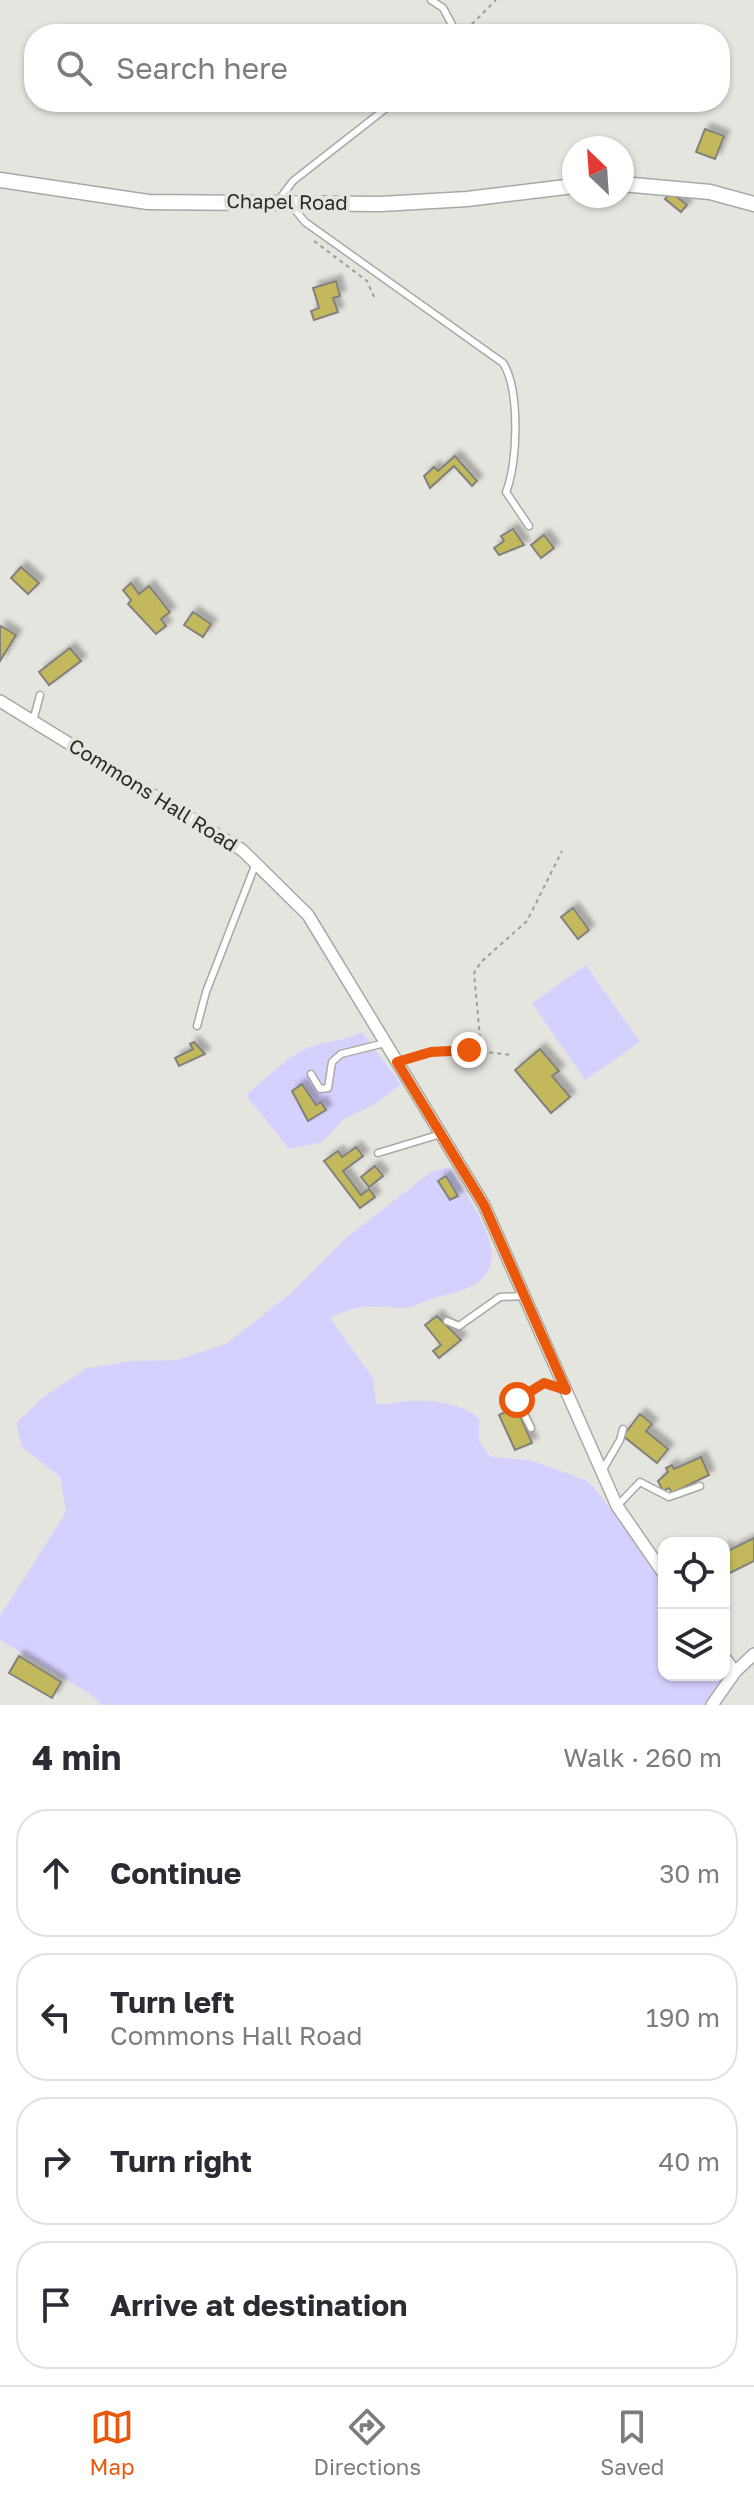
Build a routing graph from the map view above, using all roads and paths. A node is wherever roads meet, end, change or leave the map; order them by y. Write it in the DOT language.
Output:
graph roads {
  1 [pos="431,0"];
  2 [pos="496,0"];
  3 [pos="453,24"];
  4 [pos="470,24"];
  5 [pos="381,112"];
  6 [pos="0,180"];
  7 [pos="634,185"];
  8 [pos="562,187"];
  9 [pos="284,201"];
  10 [pos="754,204"];
  11 [pos="305,222"];
  12 [pos="374,297"];
  13 [pos="529,526"];
  14 [pos="40,695"];
  15 [pos="0,701"];
  16 [pos="33,721"];
  17 [pos="562,851"];
  18 [pos="256,863"];
  19 [pos="197,1026"];
  20 [pos="385,1043"];
  21 [pos="469,1050"];
  22 [pos="512,1055"];
  23 [pos="397,1062"];
  24 [pos="311,1074"];
  25 [pos="441,1134"];
  26 [pos="378,1153"];
  27 [pos="524,1296"];
  28 [pos="447,1321"];
  29 [pos="566,1390"];
  30 [pos="531,1428"];
  31 [pos="623,1429"];
  32 [pos="602,1471"];
  33 [pos="700,1486"];
  34 [pos="617,1506"];
  35 [pos="658,1565"];
  36 [pos="754,1654"];
  37 [pos="730,1665"];
  38 [pos="735,1672"];
  39 [pos="712,1705"];
  1 -- 3 [label="lane"];
  2 -- 4 [label="path"];
  5 -- 9 [label="lane"];
  6 -- 9 [label="street, Chapel Road"];
  7 -- 10 [label="street"];
  8 -- 9 [label="street, Chapel Road"];
  9 -- 11 [label="lane"];
  11 -- 12 [label="path"];
  11 -- 13 [label="lane"];
  14 -- 16 [label="lane"];
  15 -- 16 [label="street, Commons Hall Road"];
  16 -- 18 [label="street, Commons Hall Road"];
  17 -- 21 [label="path"];
  18 -- 19 [label="lane"];
  18 -- 20 [label="street, Commons Hall Road"];
  20 -- 23 [label="street, Commons Hall Road"];
  20 -- 24 [label="lane"];
  21 -- 22 [label="path"];
  21 -- 23 [label="path"];
  23 -- 25 [label="street, Commons Hall Road"];
  25 -- 26 [label="lane"];
  25 -- 27 [label="street, Commons Hall Road"];
  27 -- 28 [label="lane"];
  27 -- 29 [label="street, Commons Hall Road"];
  29 -- 30 [label="lane"];
  29 -- 32 [label="street, Commons Hall Road"];
  31 -- 32 [label="lane"];
  32 -- 34 [label="street, Commons Hall Road"];
  33 -- 34 [label="lane"];
  34 -- 35 [label="street, Commons Hall Road"];
  36 -- 38 [label="street"];
  37 -- 38 [label="street"];
  38 -- 39 [label="street"];
}
